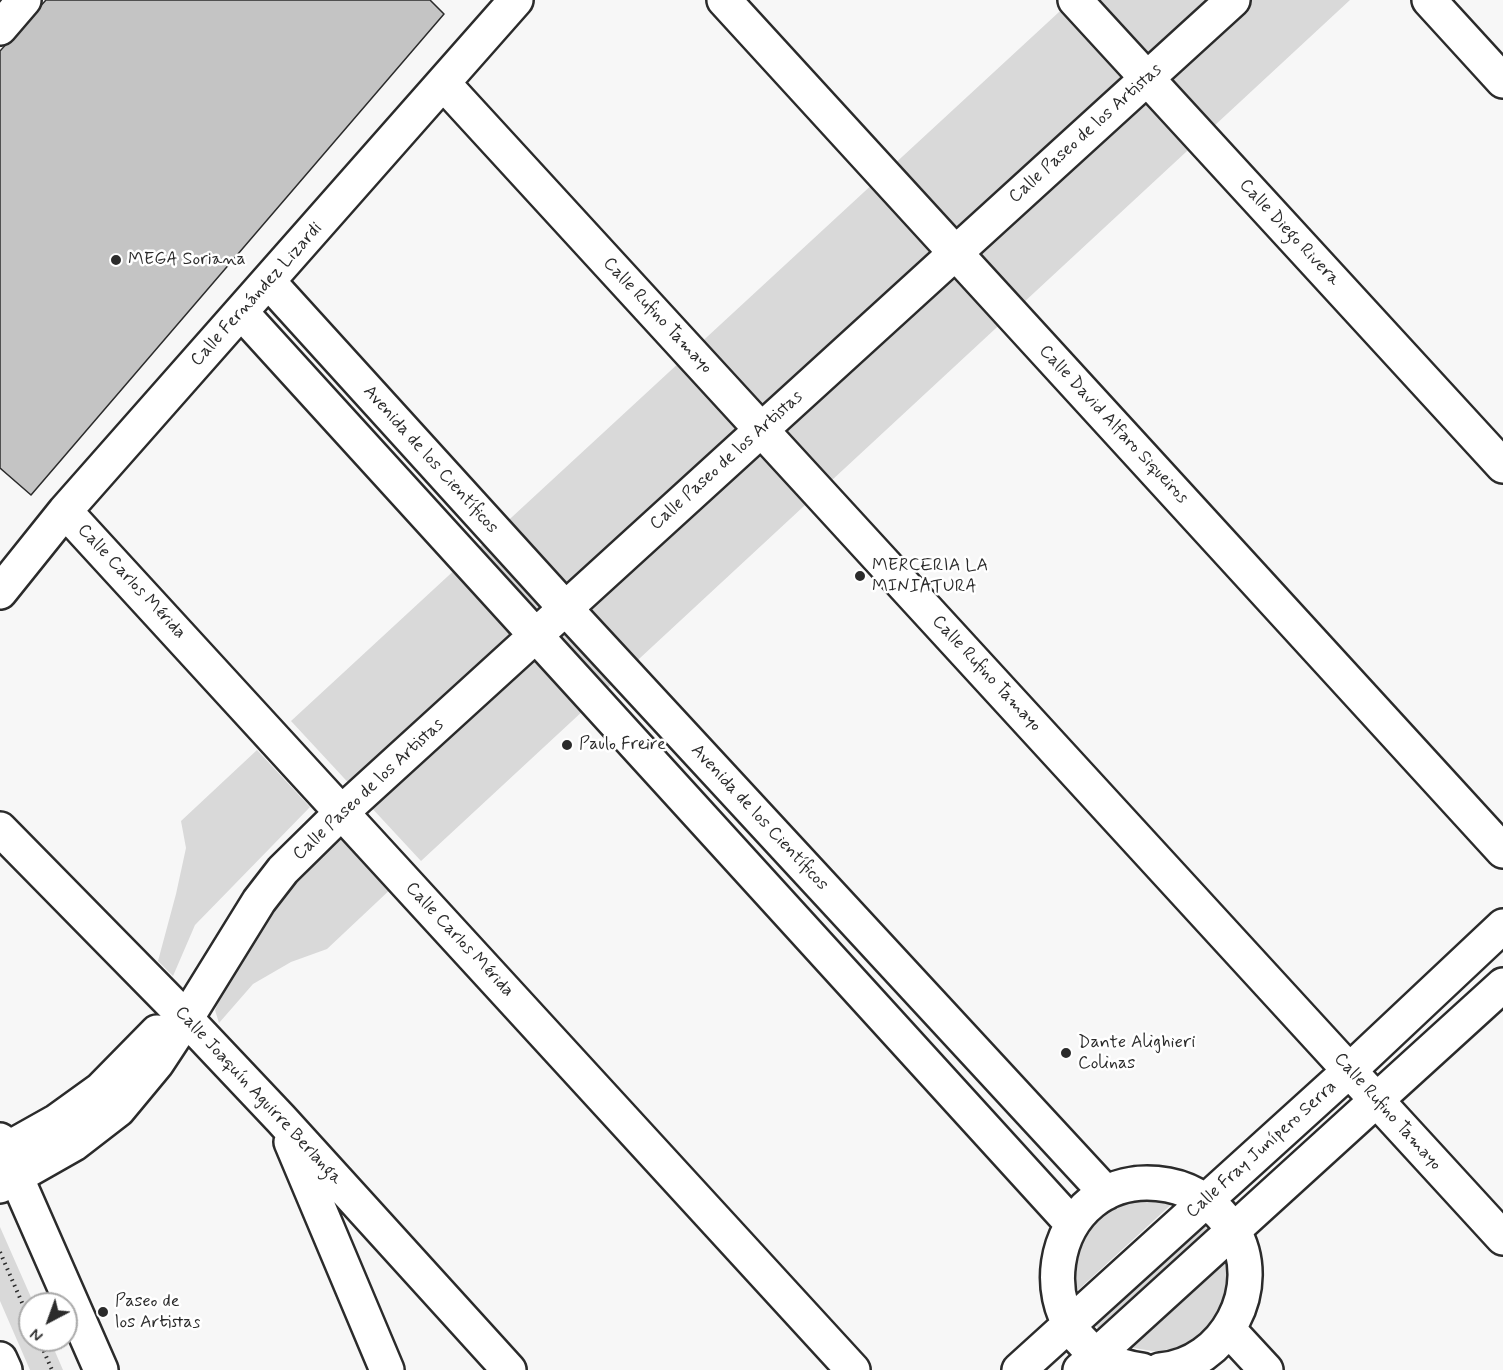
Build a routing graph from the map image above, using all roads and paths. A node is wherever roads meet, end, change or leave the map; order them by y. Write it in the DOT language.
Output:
graph roads {
  1 [pos="24,0"];
  2 [pos="516,0"];
  3 [pos="724,0"];
  4 [pos="1075,0"];
  5 [pos="1233,0"];
  6 [pos="1429,0"];
  7 [pos="0,28"];
  8 [pos="1147,78"];
  9 [pos="1503,81"];
  10 [pos="444,84"];
  11 [pos="955,253"];
  12 [pos="268,281"];
  13 [pos="241,312"];
  14 [pos="762,429"];
  15 [pos="1503,466"];
  16 [pos="65,511"];
  17 [pos="0,592"];
  18 [pos="566,609"];
  19 [pos="535,636"];
  20 [pos="342,812"];
  21 [pos="0,829"];
  22 [pos="1503,851"];
  23 [pos="1503,926"];
  24 [pos="1503,985"];
  25 [pos="182,1014"];
  26 [pos="1350,1070"];
  27 [pos="1376,1100"];
  28 [pos="281,1119"];
  29 [pos="4,1161"];
  30 [pos="1106,1193"];
  31 [pos="1206,1201"];
  32 [pos="1072,1224"];
  33 [pos="1233,1230"];
  34 [pos="1503,1238"];
  35 [pos="0,1252"];
  36 [pos="18,1293"];
  37 [pos="1070,1325"];
  38 [pos="1228,1330"];
  39 [pos="44,1352"];
  40 [pos="0,1359"];
  41 [pos="1089,1362"];
  42 [pos="1205,1364"];
  43 [pos="4,1370"];
  44 [pos="52,1370"];
  45 [pos="101,1370"];
  46 [pos="387,1370"];
  47 [pos="509,1370"];
  48 [pos="853,1370"];
  49 [pos="1019,1370"];
  50 [pos="1142,1370"];
  51 [pos="1160,1370"];
  52 [pos="1266,1370"];
  1 -- 7 [label="street"];
  2 -- 10 [label="street, Calle Fernández Lizardi"];
  3 -- 11 [label="street, Calle David Alfaro Siqueiros"];
  4 -- 8 [label="street, Calle Diego Rivera"];
  5 -- 8 [label="street, Calle Paseo de los Artistas"];
  6 -- 9 [label="street"];
  8 -- 11 [label="street, Calle Paseo de los Artistas"];
  8 -- 15 [label="street, Calle Diego Rivera"];
  10 -- 12 [label="street, Calle Fernández Lizardi"];
  10 -- 14 [label="street, Calle Rufino Tamayo"];
  11 -- 14 [label="street, Calle Paseo de los Artistas"];
  11 -- 22 [label="street, Calle David Alfaro Siqueiros"];
  12 -- 13 [label="street, Calle Fernández Lizardi"];
  12 -- 18 [label="street, Avenida de los Científicos"];
  13 -- 16 [label="street, Calle Fernández Lizardi"];
  13 -- 19 [label="street"];
  14 -- 18 [label="street, Calle Paseo de los Artistas"];
  14 -- 26 [label="street, Calle Rufino Tamayo"];
  16 -- 17 [label="street, Calle Fernández Lizardi"];
  16 -- 20 [label="street, Calle Carlos Mérida"];
  18 -- 19 [label="street, Calle Paseo de los Artistas"];
  18 -- 30 [label="street, Avenida de los Científicos"];
  19 -- 20 [label="street, Calle Paseo de los Artistas"];
  19 -- 32 [label="street"];
  20 -- 25 [label="street, Calle Paseo de los Artistas"];
  20 -- 48 [label="street, Calle Carlos Mérida"];
  21 -- 25 [label="street, Calle Joaquín Aguirre Berlanga"];
  23 -- 26 [label="street, Calle Fray Junípero Serra"];
  24 -- 27 [label="street"];
  25 -- 28 [label="street, Calle Joaquín Aguirre Berlanga"];
  25 -- 29 [label="street, Calle Paseo de los Artistas"];
  26 -- 27 [label="street, Calle Rufino Tamayo"];
  26 -- 31 [label="street, Calle Fray Junípero Serra"];
  27 -- 33 [label="street"];
  27 -- 34 [label="street, Calle Rufino Tamayo"];
  28 -- 46 [label="street"];
  28 -- 47 [label="street, Calle Joaquín Aguirre Berlanga"];
  29 -- 45 [label="street"];
  30 -- 31 [label="street"];
  30 -- 32 [label="street"];
  31 -- 33 [label="street"];
  31 -- 37 [label="street, Calle Fray Junípero Serra"];
  32 -- 37 [label="street"];
  33 -- 38 [label="street"];
  33 -- 41 [label="street"];
  35 -- 36 [label="path"];
  37 -- 41 [label="street"];
  37 -- 49 [label="street, Calle Fray Junípero Serra"];
  38 -- 42 [label="street"];
  38 -- 52 [label="street"];
  39 -- 44 [label="path"];
  40 -- 43 [label="street"];
  41 -- 50 [label="street"];
  42 -- 51 [label="street"];
}
